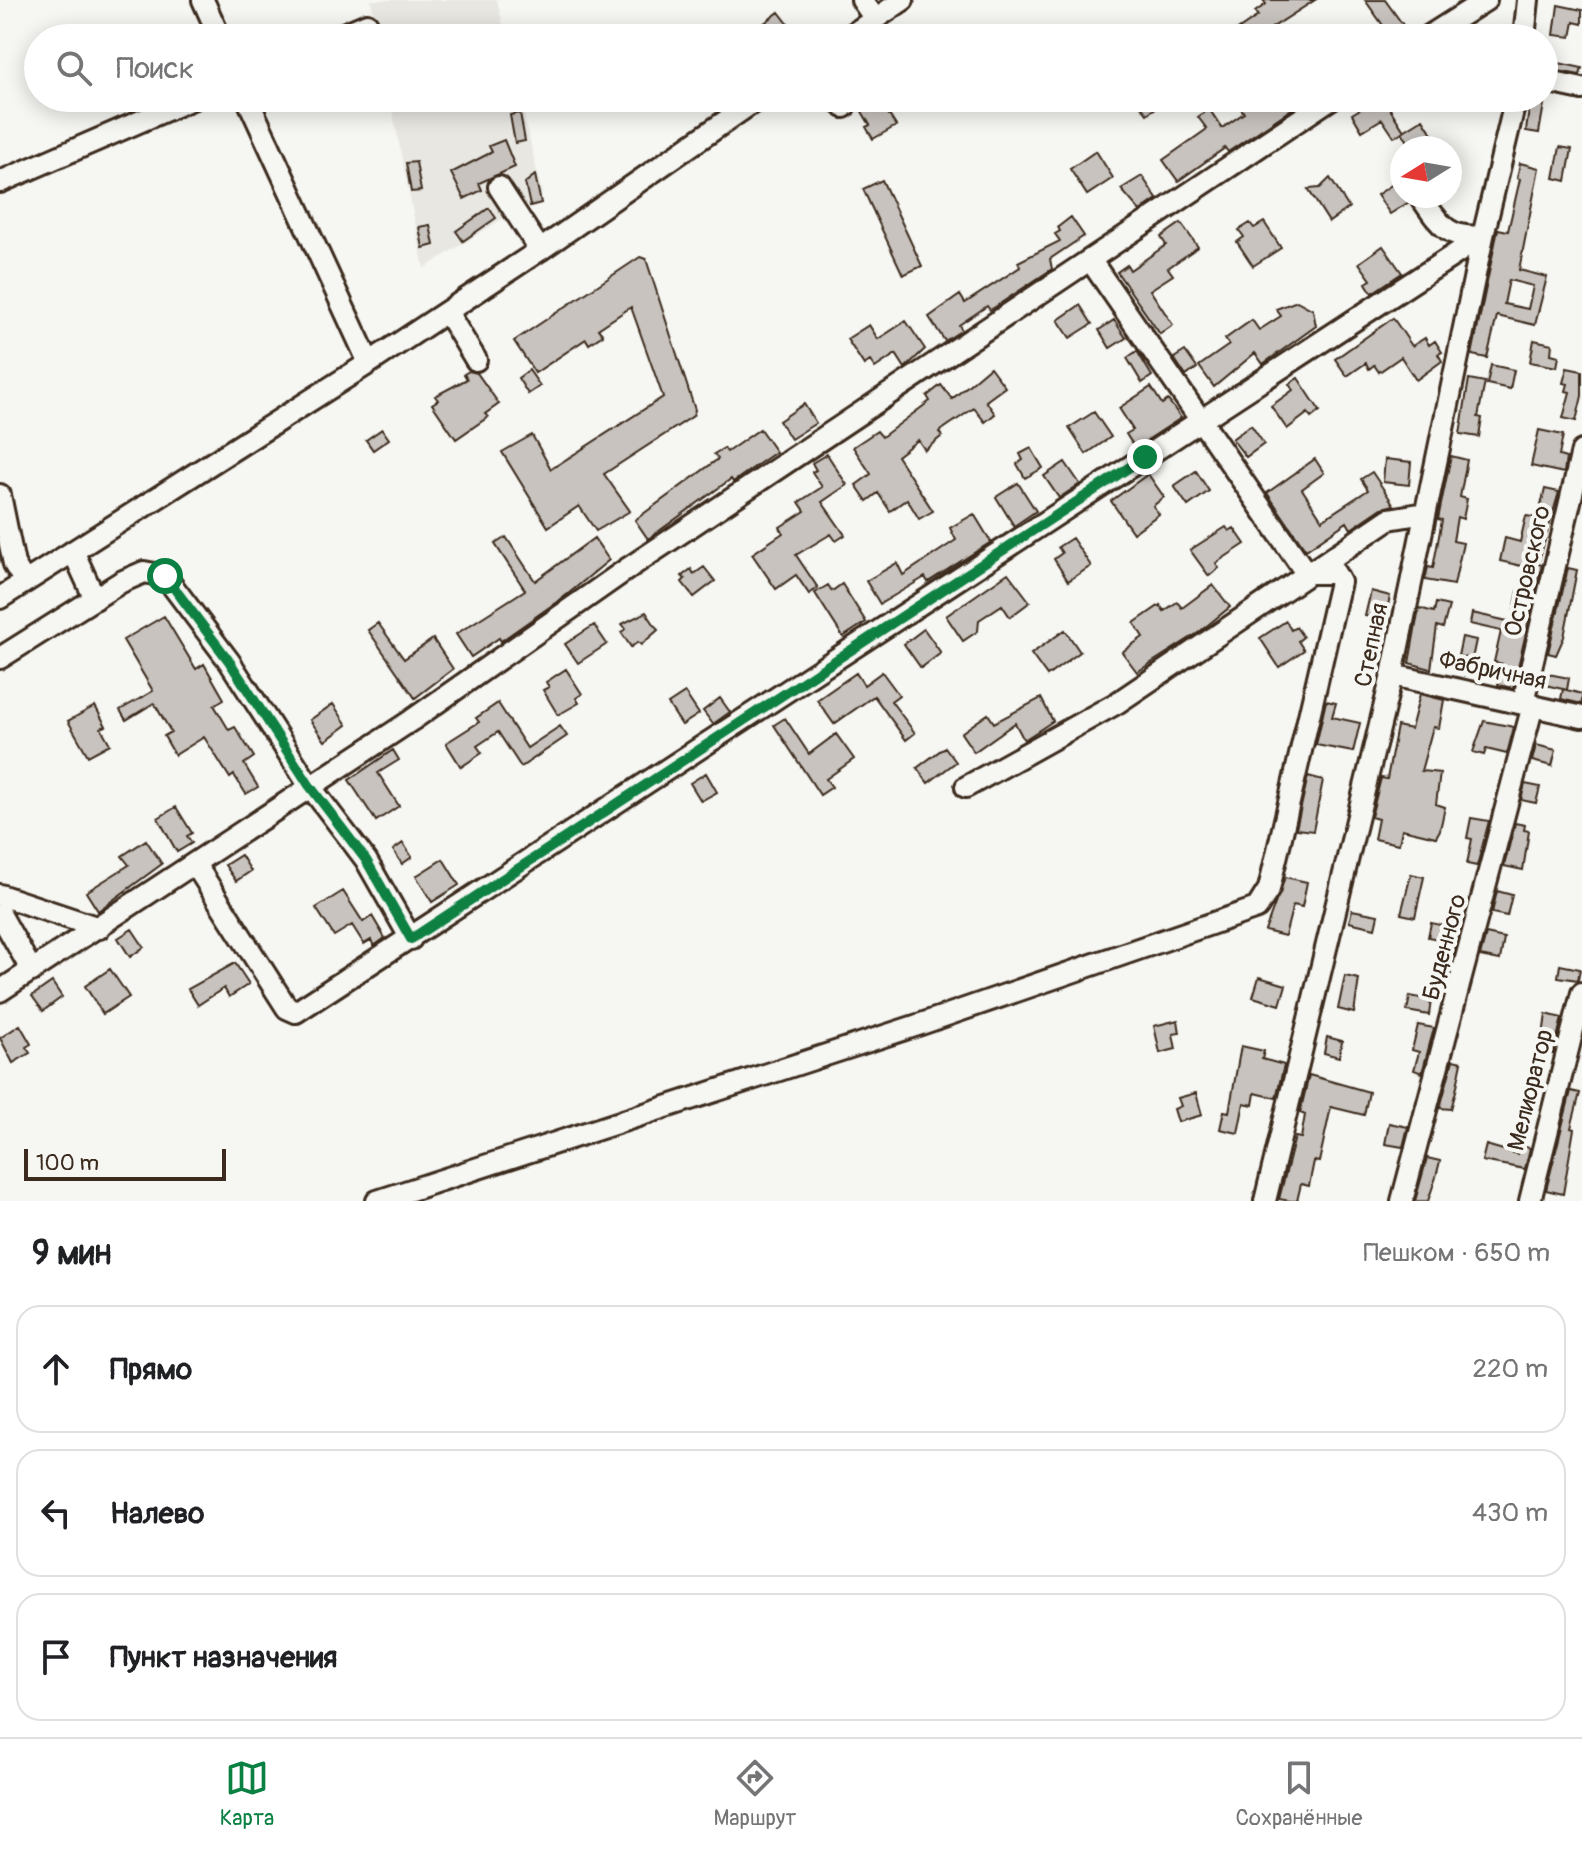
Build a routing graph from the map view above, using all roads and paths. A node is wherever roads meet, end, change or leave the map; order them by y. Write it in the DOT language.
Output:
graph roads {
  1 [pos="203,0"];
  2 [pos="862,0"];
  3 [pos="903,0"];
  4 [pos="1486,0"];
  5 [pos="1528,0"];
  6 [pos="875,19"];
  7 [pos="214,24"];
  8 [pos="868,24"];
  9 [pos="1448,24"];
  10 [pos="1525,24"];
  11 [pos="1558,84"];
  12 [pos="1582,89"];
  13 [pos="162,112"];
  14 [pos="253,112"];
  15 [pos="739,112"];
  16 [pos="1311,112"];
  17 [pos="1513,112"];
  18 [pos="0,182"];
  19 [pos="499,187"];
  20 [pos="1428,208"];
  21 [pos="1483,236"];
  22 [pos="540,250"];
  23 [pos="1091,261"];
  24 [pos="447,312"];
  25 [pos="476,360"];
  26 [pos="369,363"];
  27 [pos="1199,421"];
  28 [pos="1582,451"];
  29 [pos="0,495"];
  30 [pos="1425,513"];
  31 [pos="73,551"];
  32 [pos="1306,573"];
  33 [pos="25,582"];
  34 [pos="0,598"];
  35 [pos="95,599"];
  36 [pos="0,658"];
  37 [pos="1392,675"];
  38 [pos="1528,704"];
  39 [pos="1582,717"];
  40 [pos="309,785"];
  41 [pos="966,787"];
  42 [pos="195,864"];
  43 [pos="0,895"];
  44 [pos="0,914"];
  45 [pos="99,928"];
  46 [pos="411,939"];
  47 [pos="32,971"];
  48 [pos="0,991"];
  49 [pos="1582,993"];
  50 [pos="377,1201"];
  51 [pos="1265,1201"];
  52 [pos="1402,1201"];
  53 [pos="1530,1201"];
  1 -- 7 [label="street"];
  2 -- 6 [label="street"];
  3 -- 6 [label="street"];
  4 -- 9 [label="street"];
  5 -- 10 [label="street"];
  6 -- 8 [label="street"];
  11 -- 12 [label="street"];
  13 -- 18 [label="street"];
  14 -- 26 [label="street"];
  15 -- 22 [label="street"];
  16 -- 23 [label="street"];
  17 -- 21 [label="street, Степная"];
  19 -- 22 [label="street"];
  20 -- 21 [label="street"];
  21 -- 27 [label="street"];
  21 -- 30 [label="street, Степная"];
  22 -- 24 [label="street"];
  23 -- 27 [label="street"];
  23 -- 40 [label="street"];
  24 -- 25 [label="street"];
  24 -- 26 [label="street"];
  26 -- 31 [label="street"];
  27 -- 32 [label="street"];
  27 -- 46 [label="street"];
  28 -- 38 [label="street, Островского"];
  29 -- 33 [label="street"];
  30 -- 32 [label="street"];
  30 -- 37 [label="street, Степная"];
  31 -- 33 [label="street"];
  31 -- 35 [label="street"];
  32 -- 41 [label="street"];
  32 -- 50 [label="street"];
  33 -- 34 [label="street"];
  35 -- 36 [label="street"];
  35 -- 40 [label="street"];
  37 -- 38 [label="street, Фабричная"];
  37 -- 51 [label="street, Степная"];
  38 -- 39 [label="street, Фабричная"];
  38 -- 52 [label="street, Буденного"];
  40 -- 42 [label="street"];
  40 -- 46 [label="street"];
  42 -- 45 [label="street"];
  42 -- 46 [label="street"];
  43 -- 45 [label="street"];
  44 -- 47 [label="street"];
  45 -- 47 [label="street"];
  47 -- 48 [label="street"];
  49 -- 53 [label="street, Мелиоратор"];
}
